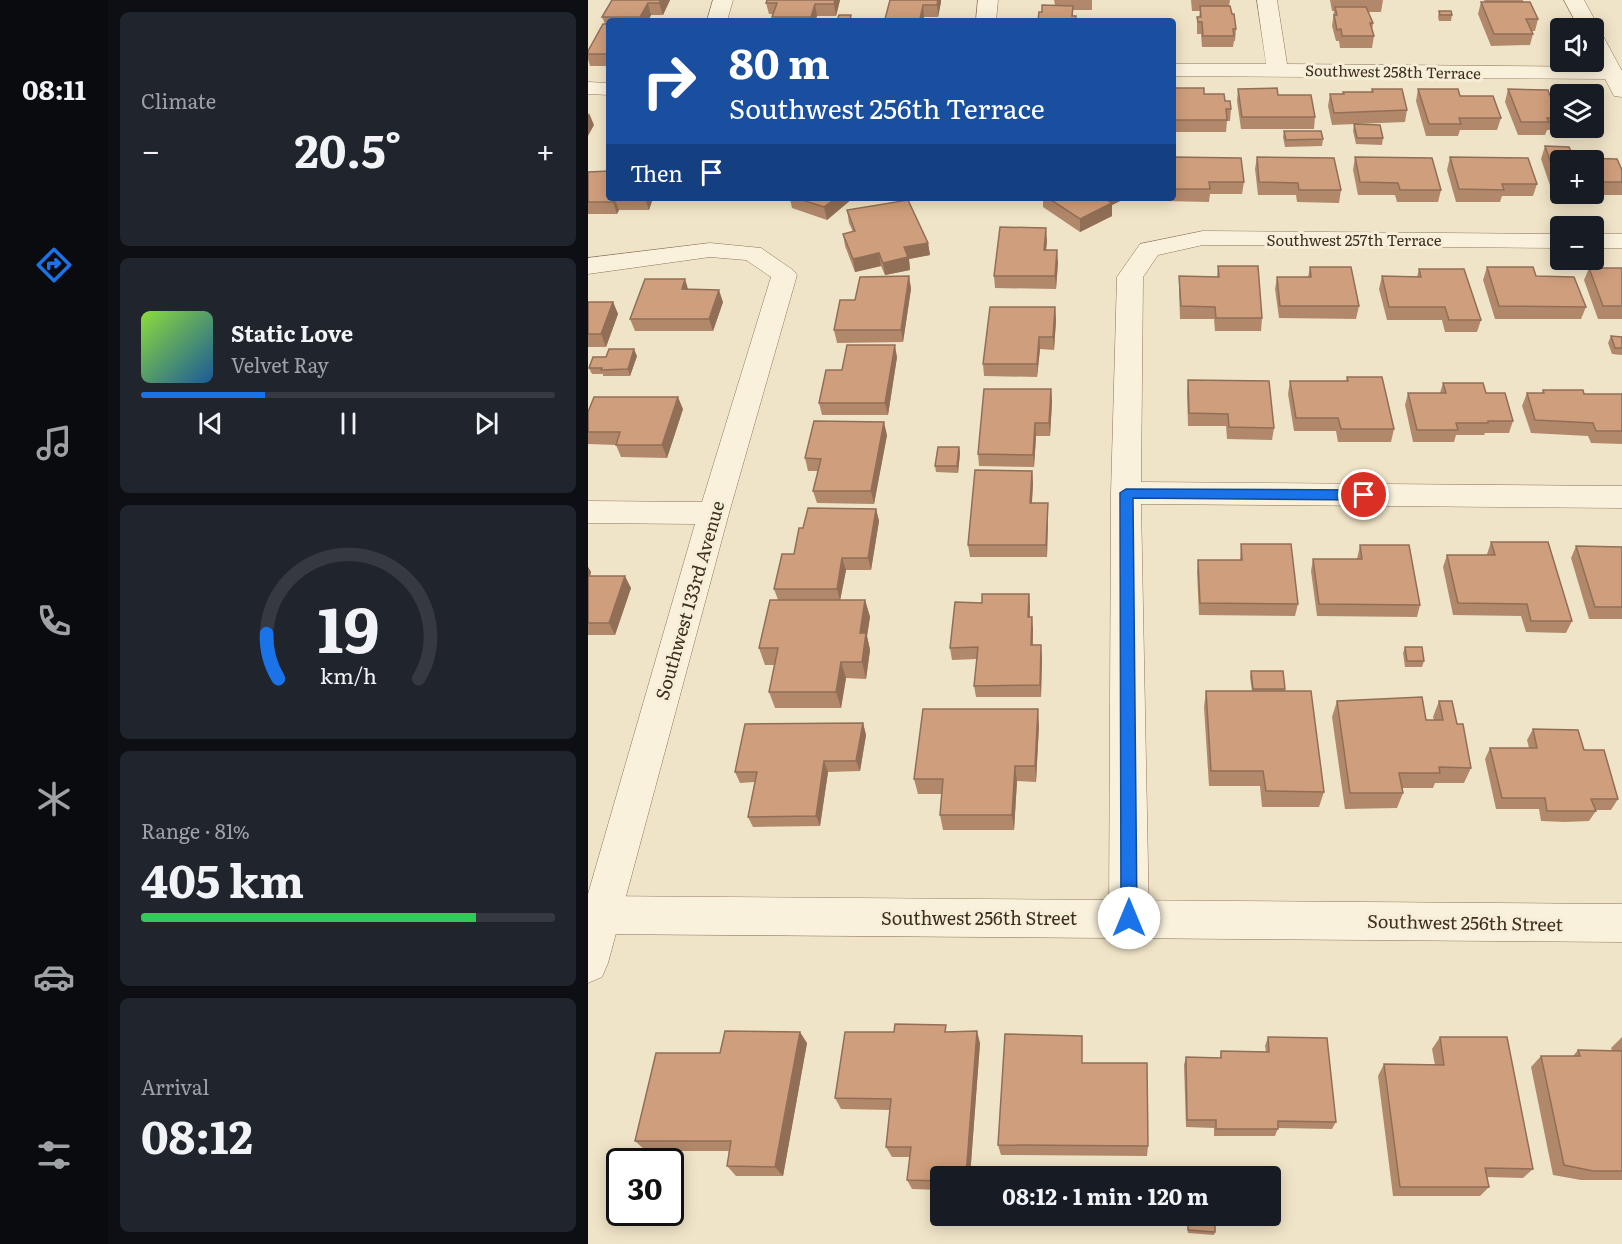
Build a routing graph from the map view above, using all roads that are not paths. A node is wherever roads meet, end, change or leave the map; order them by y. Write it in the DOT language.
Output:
graph roads {
  1 [pos="723,0"];
  2 [pos="988,0"];
  3 [pos="1267,0"];
  4 [pos="1574,0"];
  5 [pos="718,18"];
  6 [pos="986,18"];
  7 [pos="1584,18"];
  8 [pos="1604,56"];
  9 [pos="1176,70"];
  10 [pos="1277,70"];
  11 [pos="1618,82"];
  12 [pos="588,88"];
  13 [pos="606,88"];
  14 [pos="1550,241"];
  15 [pos="1604,241"];
  16 [pos="1622,241"];
  17 [pos="588,266"];
  18 [pos="1126,493"];
  19 [pos="1622,497"];
  20 [pos="588,512"];
  21 [pos="714,513"];
  22 [pos="594,915"];
  23 [pos="1129,918"];
  24 [pos="1622,923"];
  25 [pos="588,963"];
  1 -- 5 [label="street"];
  2 -- 6 [label="street"];
  3 -- 10 [label="street"];
  4 -- 7 [label="street"];
  8 -- 11 [label="street"];
  9 -- 10 [label="street, Southwest 258th Terrace"];
  10 -- 11 [label="street, Southwest 258th Terrace"];
  12 -- 13 [label="street"];
  14 -- 18 [label="street, Southwest 257th Terrace"];
  15 -- 16 [label="street"];
  17 -- 21 [label="street, Southwest 133rd Avenue"];
  18 -- 19 [label="street"];
  18 -- 23 [label="street"];
  20 -- 21 [label="street"];
  21 -- 22 [label="street, Southwest 133rd Avenue"];
  22 -- 23 [label="street, Southwest 256th Street"];
  22 -- 25 [label="street, Southwest 133rd Avenue"];
  23 -- 24 [label="street, Southwest 256th Street"];
}
